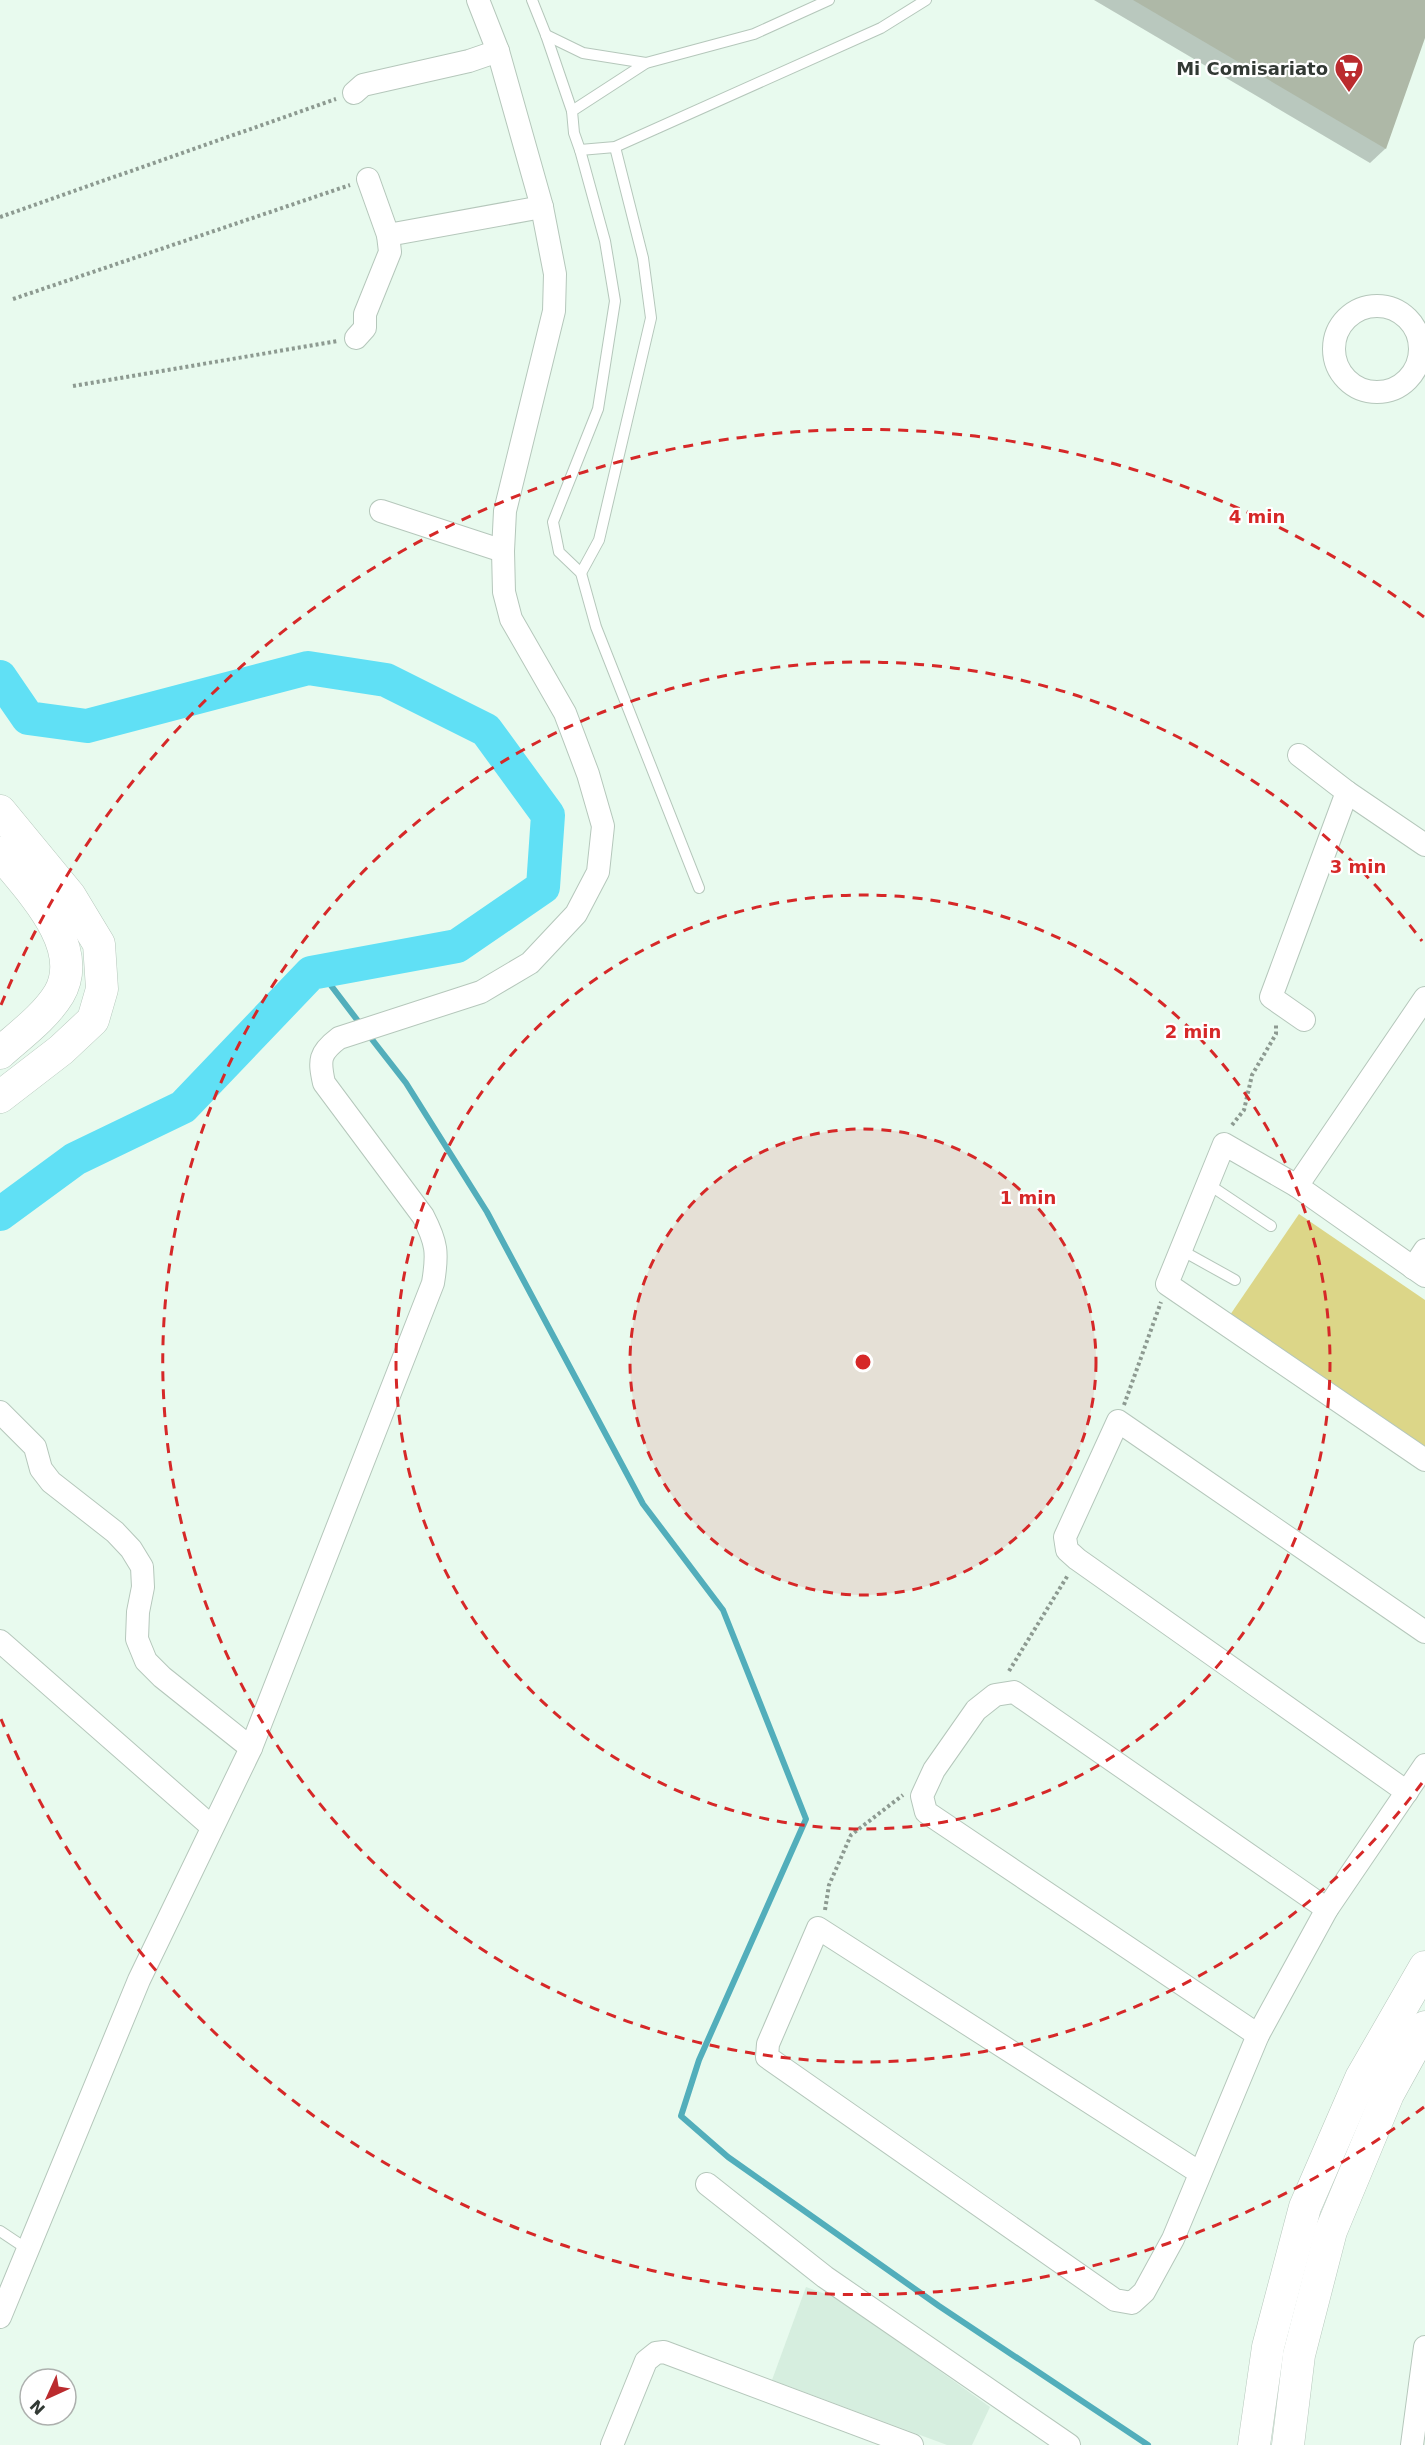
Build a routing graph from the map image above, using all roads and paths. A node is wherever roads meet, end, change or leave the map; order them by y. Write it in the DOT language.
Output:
graph roads {
  1 [pos="478,0"];
  2 [pos="532,0"];
  3 [pos="829,0"];
  4 [pos="926,0"];
  5 [pos="546,35"];
  6 [pos="498,51"];
  7 [pos="646,63"];
  8 [pos="354,93"];
  9 [pos="572,111"];
  10 [pos="615,147"];
  11 [pos="580,150"];
  12 [pos="368,179"];
  13 [pos="542,207"];
  14 [pos="0,217"];
  15 [pos="388,235"];
  16 [pos="13,299"];
  17 [pos="356,338"];
  18 [pos="1421,338"];
  19 [pos="1417,382"];
  20 [pos="73,386"];
  21 [pos="381,511"];
  22 [pos="503,551"];
  23 [pos="581,573"];
  24 [pos="1299,755"];
  25 [pos="1347,792"];
  26 [pos="0,811"];
  27 [pos="1425,845"];
  28 [pos="0,853"];
  29 [pos="699,888"];
  30 [pos="1271,997"];
  31 [pos="1425,998"];
  32 [pos="1304,1020"];
  33 [pos="0,1053"];
  34 [pos="0,1097"];
  35 [pos="1224,1144"];
  36 [pos="1208,1184"];
  37 [pos="1297,1186"];
  38 [pos="1271,1226"];
  39 [pos="1181,1250"];
  40 [pos="1421,1265"];
  41 [pos="1235,1280"];
  42 [pos="1167,1284"];
  43 [pos="0,1412"];
  44 [pos="1118,1421"];
  45 [pos="1425,1460"];
  46 [pos="1077,1559"];
  47 [pos="1425,1632"];
  48 [pos="0,1641"];
  49 [pos="995,1695"];
  50 [pos="251,1748"];
  51 [pos="1425,1765"];
  52 [pos="934,1770"];
  53 [pos="1407,1792"];
  54 [pos="212,1827"];
  55 [pos="1327,1909"];
  56 [pos="818,1928"];
  57 [pos="1425,1966"];
  58 [pos="1425,2027"];
  59 [pos="1258,2035"];
  60 [pos="1200,2173"];
  61 [pos="707,2184"];
  62 [pos="0,2231"];
  63 [pos="27,2249"];
  64 [pos="0,2317"];
  65 [pos="1424,2352"];
  66 [pos="612,2445"];
  67 [pos="912,2445"];
  68 [pos="1069,2445"];
  69 [pos="1254,2445"];
  70 [pos="1288,2445"];
  71 [pos="1412,2445"];
  1 -- 6 [label="street"];
  2 -- 5 [label="lane"];
  3 -- 7 [label="lane"];
  4 -- 10 [label="lane"];
  5 -- 7 [label="lane"];
  5 -- 9 [label="lane"];
  6 -- 8 [label="street"];
  6 -- 13 [label="street"];
  7 -- 9 [label="lane"];
  8 -- 14 [label="path"];
  9 -- 11 [label="lane"];
  10 -- 11 [label="lane"];
  10 -- 23 [label="lane"];
  11 -- 23 [label="lane"];
  12 -- 15 [label="street"];
  12 -- 16 [label="path"];
  13 -- 15 [label="street"];
  13 -- 22 [label="street"];
  15 -- 17 [label="street"];
  17 -- 20 [label="path"];
  18 -- 19 [label="street"];
  18 -- 19 [label="street"];
  21 -- 22 [label="street"];
  22 -- 50 [label="street"];
  23 -- 29 [label="lane"];
  24 -- 25 [label="street"];
  25 -- 27 [label="street"];
  25 -- 30 [label="street"];
  26 -- 34 [label="street"];
  28 -- 33 [label="street"];
  30 -- 32 [label="street"];
  30 -- 35 [label="path"];
  31 -- 37 [label="street"];
  35 -- 36 [label="street"];
  35 -- 37 [label="street"];
  36 -- 38 [label="lane"];
  36 -- 39 [label="street"];
  37 -- 40 [label="street"];
  39 -- 41 [label="lane"];
  39 -- 42 [label="street"];
  42 -- 44 [label="path"];
  42 -- 45 [label="street"];
  43 -- 50 [label="street"];
  44 -- 46 [label="street"];
  44 -- 47 [label="street"];
  46 -- 49 [label="path"];
  46 -- 53 [label="street"];
  48 -- 54 [label="street"];
  49 -- 52 [label="street"];
  49 -- 55 [label="street"];
  50 -- 54 [label="street"];
  51 -- 53 [label="street"];
  52 -- 56 [label="path"];
  52 -- 59 [label="street"];
  53 -- 55 [label="street"];
  54 -- 63 [label="street"];
  55 -- 59 [label="street"];
  56 -- 60 [label="street"];
  56 -- 60 [label="street"];
  57 -- 69 [label="street"];
  58 -- 70 [label="street"];
  59 -- 60 [label="street"];
  61 -- 68 [label="street"];
  62 -- 63 [label="lane"];
  63 -- 64 [label="street"];
  65 -- 71 [label="street"];
  66 -- 67 [label="street"];
}
